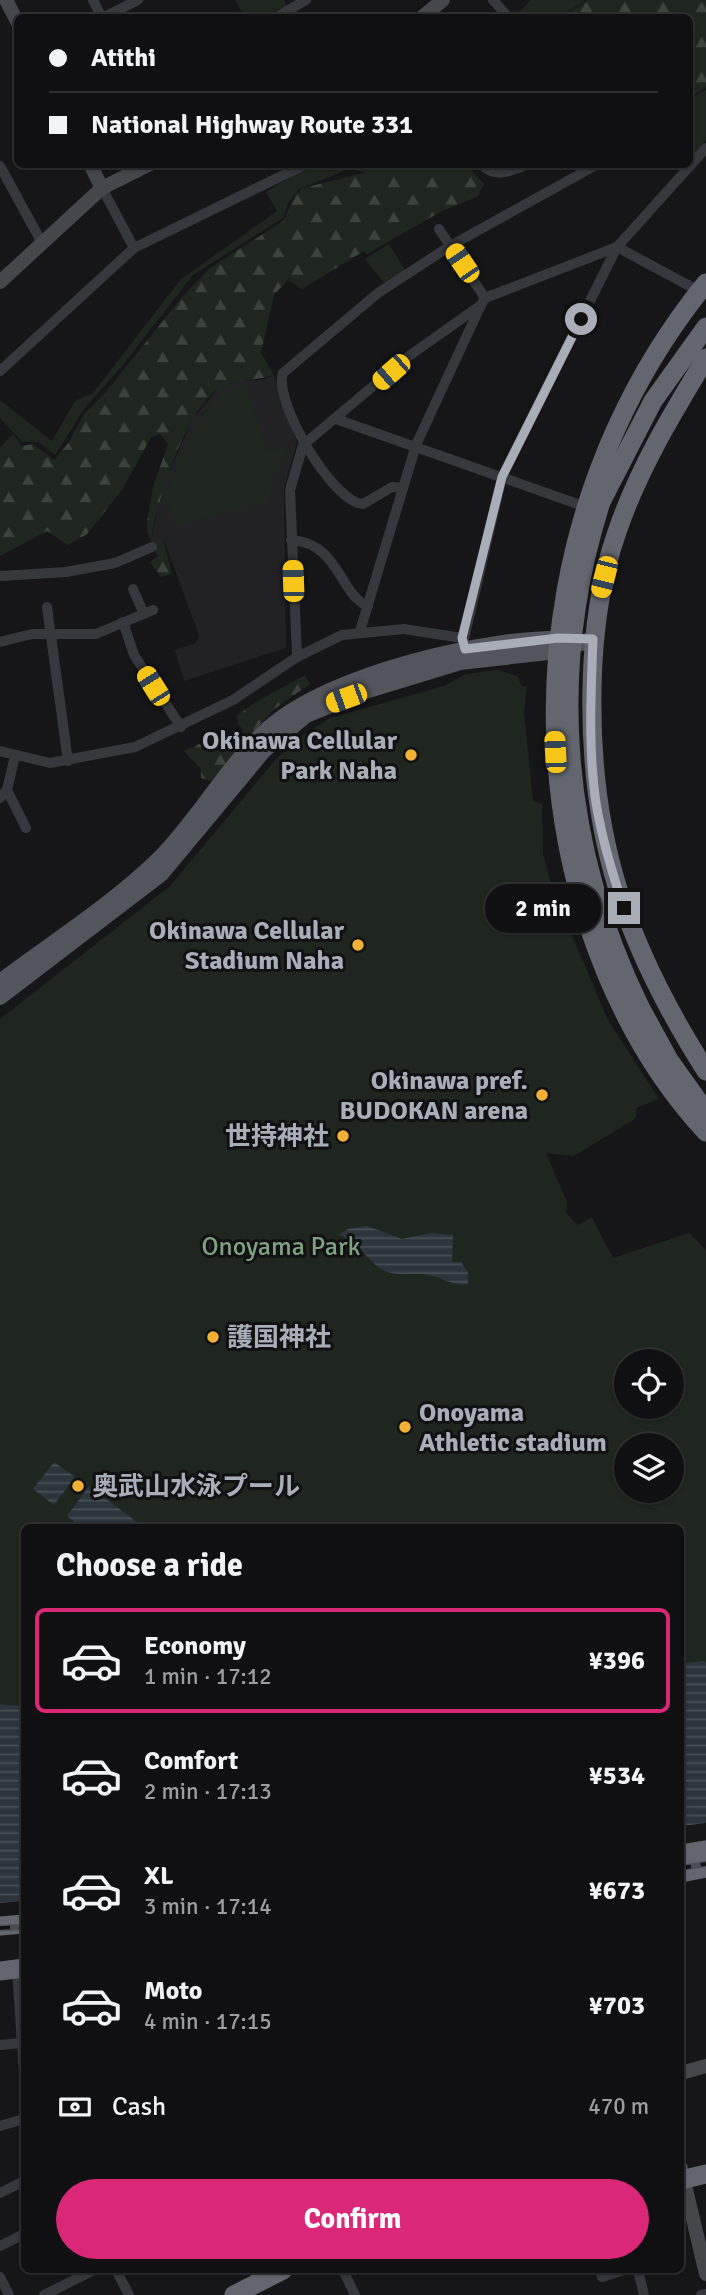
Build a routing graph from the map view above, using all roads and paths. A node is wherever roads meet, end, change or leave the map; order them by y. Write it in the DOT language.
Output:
graph roads {
  1 [pos="138,0"];
  2 [pos="306,0"];
  3 [pos="443,0"];
  4 [pos="493,0"];
  5 [pos="110,14"];
  6 [pos="292,14"];
  7 [pos="426,14"];
  8 [pos="505,14"];
  9 [pos="706,148"];
  10 [pos="693,162"];
  11 [pos="0,166"];
  12 [pos="92,168"];
  13 [pos="142,168"];
  14 [pos="298,168"];
  15 [pos="485,168"];
  16 [pos="516,168"];
  17 [pos="676,168"];
  18 [pos="687,168"];
  19 [pos="580,169"];
  20 [pos="682,173"];
  21 [pos="102,188"];
  22 [pos="439,229"];
  23 [pos="42,243"];
  24 [pos="450,246"];
  25 [pos="617,247"];
  26 [pos="134,248"];
  27 [pos="0,282"];
  28 [pos="704,293"];
  29 [pos="483,302"];
  30 [pos="706,327"];
  31 [pos="706,358"];
  32 [pos="0,371"];
  33 [pos="336,419"];
  34 [pos="303,445"];
  35 [pos="416,445"];
  36 [pos="502,477"];
  37 [pos="403,488"];
  38 [pos="593,504"];
  39 [pos="291,540"];
  40 [pos="152,547"];
  41 [pos="0,576"];
  42 [pos="133,589"];
  43 [pos="368,606"];
  44 [pos="47,607"];
  45 [pos="123,622"];
  46 [pos="360,631"];
  47 [pos="49,635"];
  48 [pos="593,639"];
  49 [pos="0,642"];
  50 [pos="463,644"];
  51 [pos="557,644"];
  52 [pos="297,657"];
  53 [pos="181,727"];
  54 [pos="0,751"];
  55 [pos="15,756"];
  56 [pos="68,761"];
  57 [pos="4,794"];
  58 [pos="26,828"];
  59 [pos="0,982"];
  60 [pos="0,997"];
  61 [pos="706,1071"];
  62 [pos="706,1112"];
  63 [pos="706,1132"];
  64 [pos="706,1850"];
  65 [pos="684,1854"];
  66 [pos="706,1868"];
  67 [pos="684,1872"];
  68 [pos="21,1924"];
  69 [pos="0,1926"];
  70 [pos="21,1937"];
  71 [pos="0,1939"];
  72 [pos="0,1957"];
  73 [pos="16,1966"];
  74 [pos="21,2030"];
  75 [pos="21,2043"];
  76 [pos="0,2045"];
  77 [pos="706,2066"];
  78 [pos="684,2072"];
  79 [pos="21,2120"];
  80 [pos="0,2126"];
  81 [pos="706,2174"];
  82 [pos="684,2176"];
  83 [pos="21,2182"];
  84 [pos="684,2184"];
  85 [pos="0,2193"];
  86 [pos="21,2236"];
  87 [pos="0,2246"];
  88 [pos="88,2273"];
  89 [pos="118,2273"];
  90 [pos="277,2273"];
  91 [pos="344,2273"];
  92 [pos="639,2273"];
  93 [pos="706,2274"];
  94 [pos="0,2277"];
  95 [pos="706,2294"];
  96 [pos="9,2295"];
  97 [pos="44,2295"];
  98 [pos="129,2295"];
  99 [pos="234,2295"];
  100 [pos="355,2295"];
  101 [pos="645,2295"];
  102 [pos="701,2295"];
  1 -- 5 [label="street"];
  2 -- 6 [label="street"];
  3 -- 7 [label="street"];
  4 -- 8 [label="street"];
  9 -- 10 [label="street"];
  11 -- 23 [label="street"];
  12 -- 21 [label="street"];
  13 -- 21 [label="street"];
  14 -- 26 [label="street"];
  15 -- 16 [label="street"];
  17 -- 20 [label="street"];
  18 -- 20 [label="street"];
  19 -- 24 [label="street"];
  20 -- 25 [label="street"];
  21 -- 23 [label="street"];
  21 -- 26 [label="street"];
  22 -- 24 [label="street"];
  23 -- 27 [label="street"];
  24 -- 29 [label="street"];
  24 -- 34 [label="street"];
  25 -- 28 [label="street"];
  25 -- 29 [label="street"];
  25 -- 36 [label="street"];
  26 -- 32 [label="street"];
  28 -- 38 [label="highway"];
  29 -- 33 [label="street"];
  29 -- 35 [label="street"];
  30 -- 38 [label="highway"];
  31 -- 48 [label="highway"];
  33 -- 34 [label="street"];
  33 -- 35 [label="street"];
  34 -- 37 [label="street"];
  34 -- 39 [label="street"];
  35 -- 36 [label="street"];
  35 -- 37 [label="street"];
  36 -- 38 [label="street"];
  36 -- 50 [label="street"];
  37 -- 43 [label="street"];
  38 -- 51 [label="highway"];
  38 -- 62 [label="highway, bridge"];
  39 -- 43 [label="street"];
  39 -- 52 [label="street"];
  40 -- 41 [label="street"];
  42 -- 45 [label="street"];
  43 -- 46 [label="street"];
  44 -- 47 [label="street"];
  45 -- 47 [label="street"];
  45 -- 53 [label="street"];
  46 -- 50 [label="street"];
  46 -- 52 [label="street"];
  47 -- 49 [label="street"];
  47 -- 56 [label="street"];
  48 -- 51 [label="main road"];
  48 -- 61 [label="highway"];
  50 -- 51 [label="main road"];
  50 -- 59 [label="main road"];
  51 -- 60 [label="main road"];
  51 -- 63 [label="highway"];
  52 -- 53 [label="street"];
  53 -- 56 [label="street"];
  54 -- 55 [label="street"];
  55 -- 56 [label="street"];
  55 -- 57 [label="street"];
  57 -- 58 [label="street"];
  64 -- 65 [label="highway"];
  66 -- 67 [label="highway"];
  68 -- 69 [label="highway"];
  70 -- 71 [label="highway"];
  72 -- 73 [label="highway"];
  73 -- 74 [label="street"];
  75 -- 76 [label="street"];
  77 -- 78 [label="street"];
  79 -- 80 [label="street"];
  81 -- 82 [label="highway"];
  83 -- 85 [label="street"];
  84 -- 93 [label="street"];
  86 -- 87 [label="street"];
  88 -- 97 [label="street"];
  89 -- 98 [label="street"];
  90 -- 99 [label="highway"];
  91 -- 100 [label="street"];
  92 -- 101 [label="street"];
  94 -- 96 [label="street"];
  95 -- 102 [label="street"];
}
